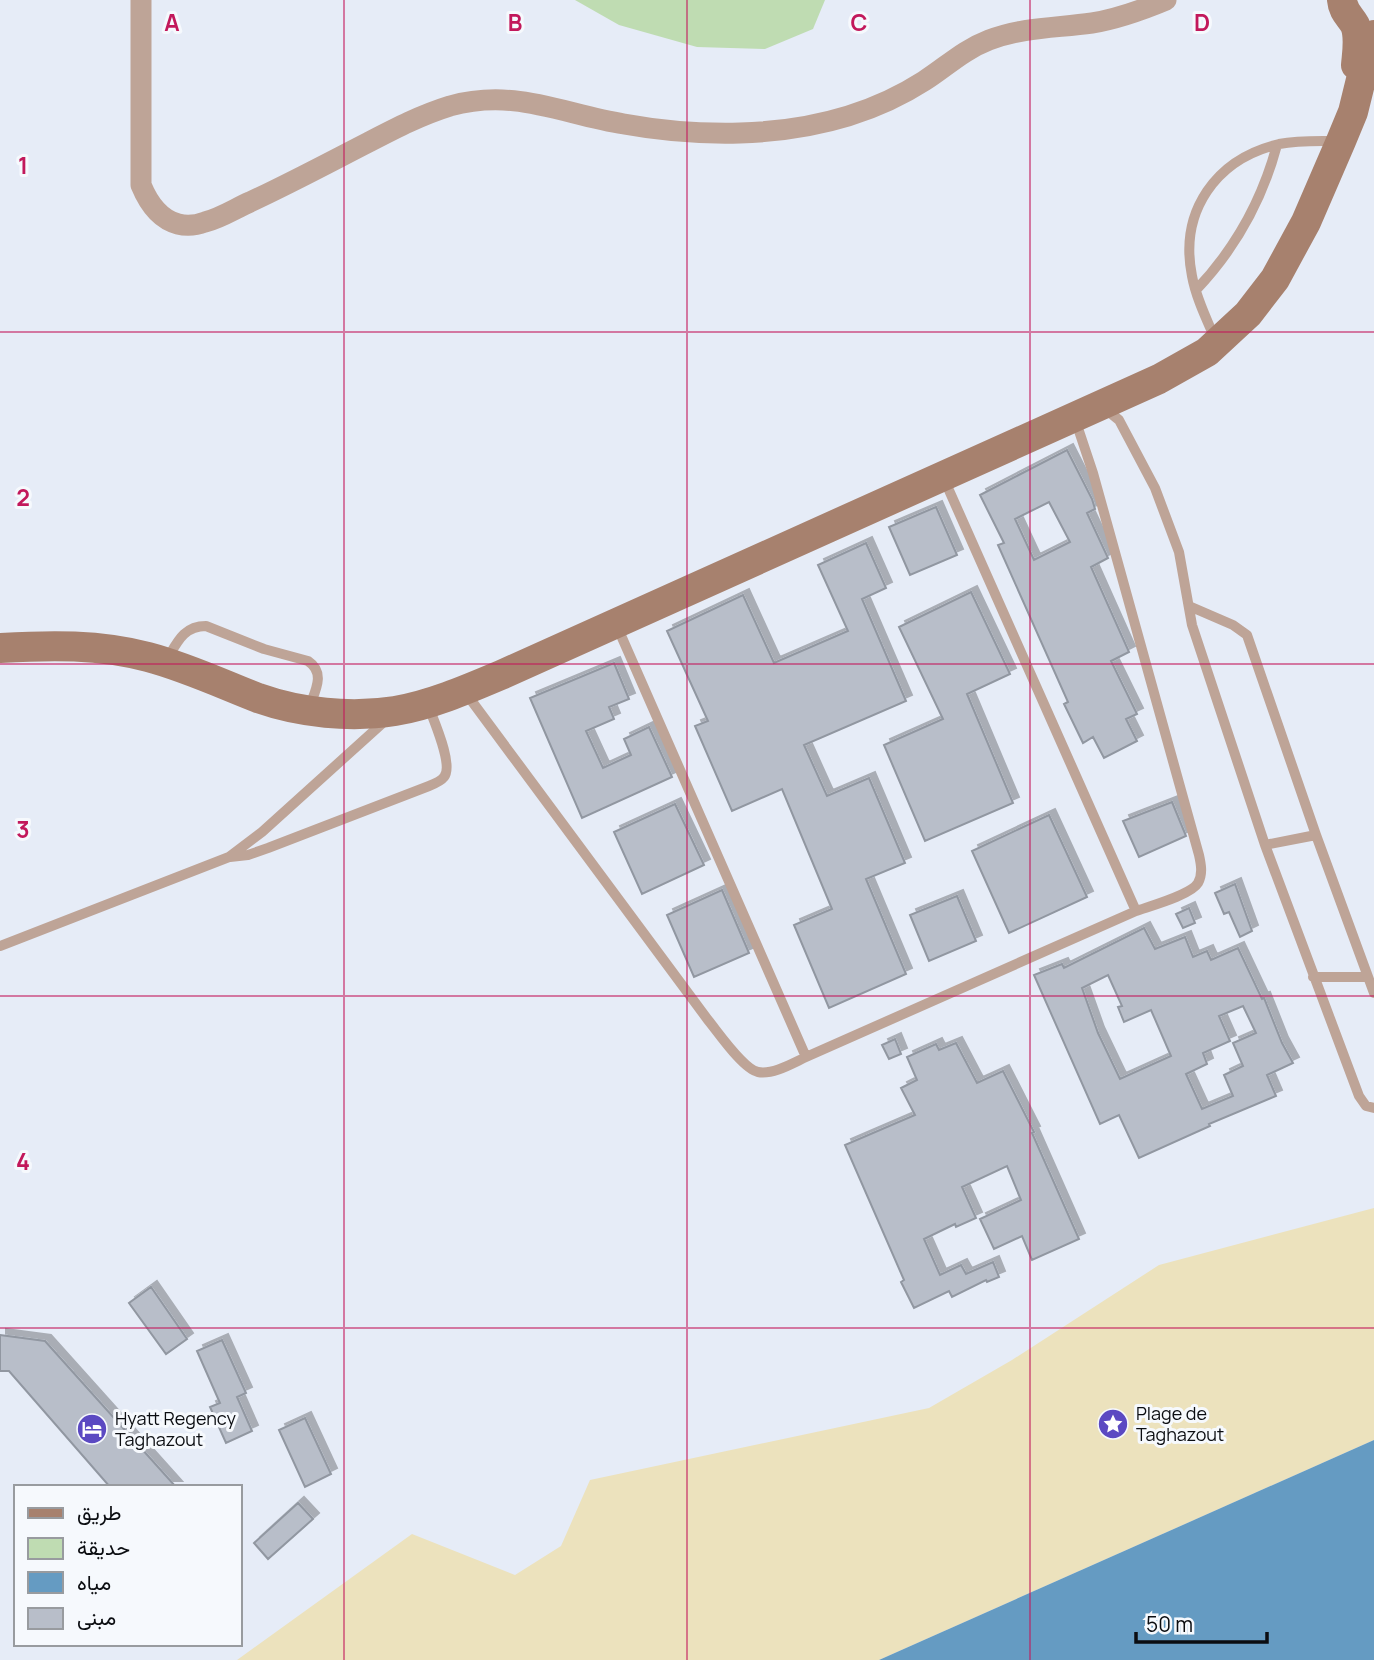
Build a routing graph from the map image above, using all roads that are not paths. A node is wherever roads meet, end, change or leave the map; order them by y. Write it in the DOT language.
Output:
graph roads {
  1 [pos="141,0"];
  2 [pos="1166,0"];
  3 [pos="1355,14"];
  4 [pos="1341,141"];
  5 [pos="1277,145"];
  6 [pos="1196,290"];
  7 [pos="1217,344"];
  8 [pos="1088,411"];
  9 [pos="943,475"];
  10 [pos="1189,606"];
  11 [pos="615,623"];
  12 [pos="0,648"];
  13 [pos="166,662"];
  14 [pos="464,690"];
  15 [pos="428,702"];
  16 [pos="308,710"];
  17 [pos="396,711"];
  18 [pos="1316,835"];
  19 [pos="1265,845"];
  20 [pos="229,857"];
  21 [pos="1136,911"];
  22 [pos="0,946"];
  23 [pos="1313,977"];
  24 [pos="1367,977"];
  25 [pos="1374,993"];
  26 [pos="806,1057"];
  27 [pos="1374,1108"];
  1 -- 2 [label="street"];
  3 -- 4 [label="street"];
  4 -- 5 [label="lane"];
  4 -- 7 [label="street"];
  5 -- 6 [label="lane"];
  5 -- 6 [label="lane"];
  6 -- 7 [label="lane"];
  7 -- 8 [label="street"];
  8 -- 9 [label="street"];
  8 -- 10 [label="lane"];
  8 -- 21 [label="lane"];
  9 -- 11 [label="street"];
  9 -- 21 [label="lane"];
  10 -- 18 [label="lane"];
  10 -- 19 [label="lane"];
  11 -- 14 [label="street"];
  11 -- 26 [label="lane"];
  12 -- 13 [label="street"];
  13 -- 16 [label="street"];
  13 -- 16 [label="lane"];
  14 -- 15 [label="street"];
  14 -- 26 [label="lane"];
  15 -- 17 [label="street"];
  15 -- 20 [label="lane"];
  16 -- 17 [label="street"];
  17 -- 20 [label="lane"];
  18 -- 19 [label="lane"];
  18 -- 24 [label="lane"];
  19 -- 23 [label="lane"];
  20 -- 22 [label="lane"];
  21 -- 26 [label="lane"];
  23 -- 24 [label="lane"];
  23 -- 27 [label="lane"];
  24 -- 25 [label="lane"];
}
